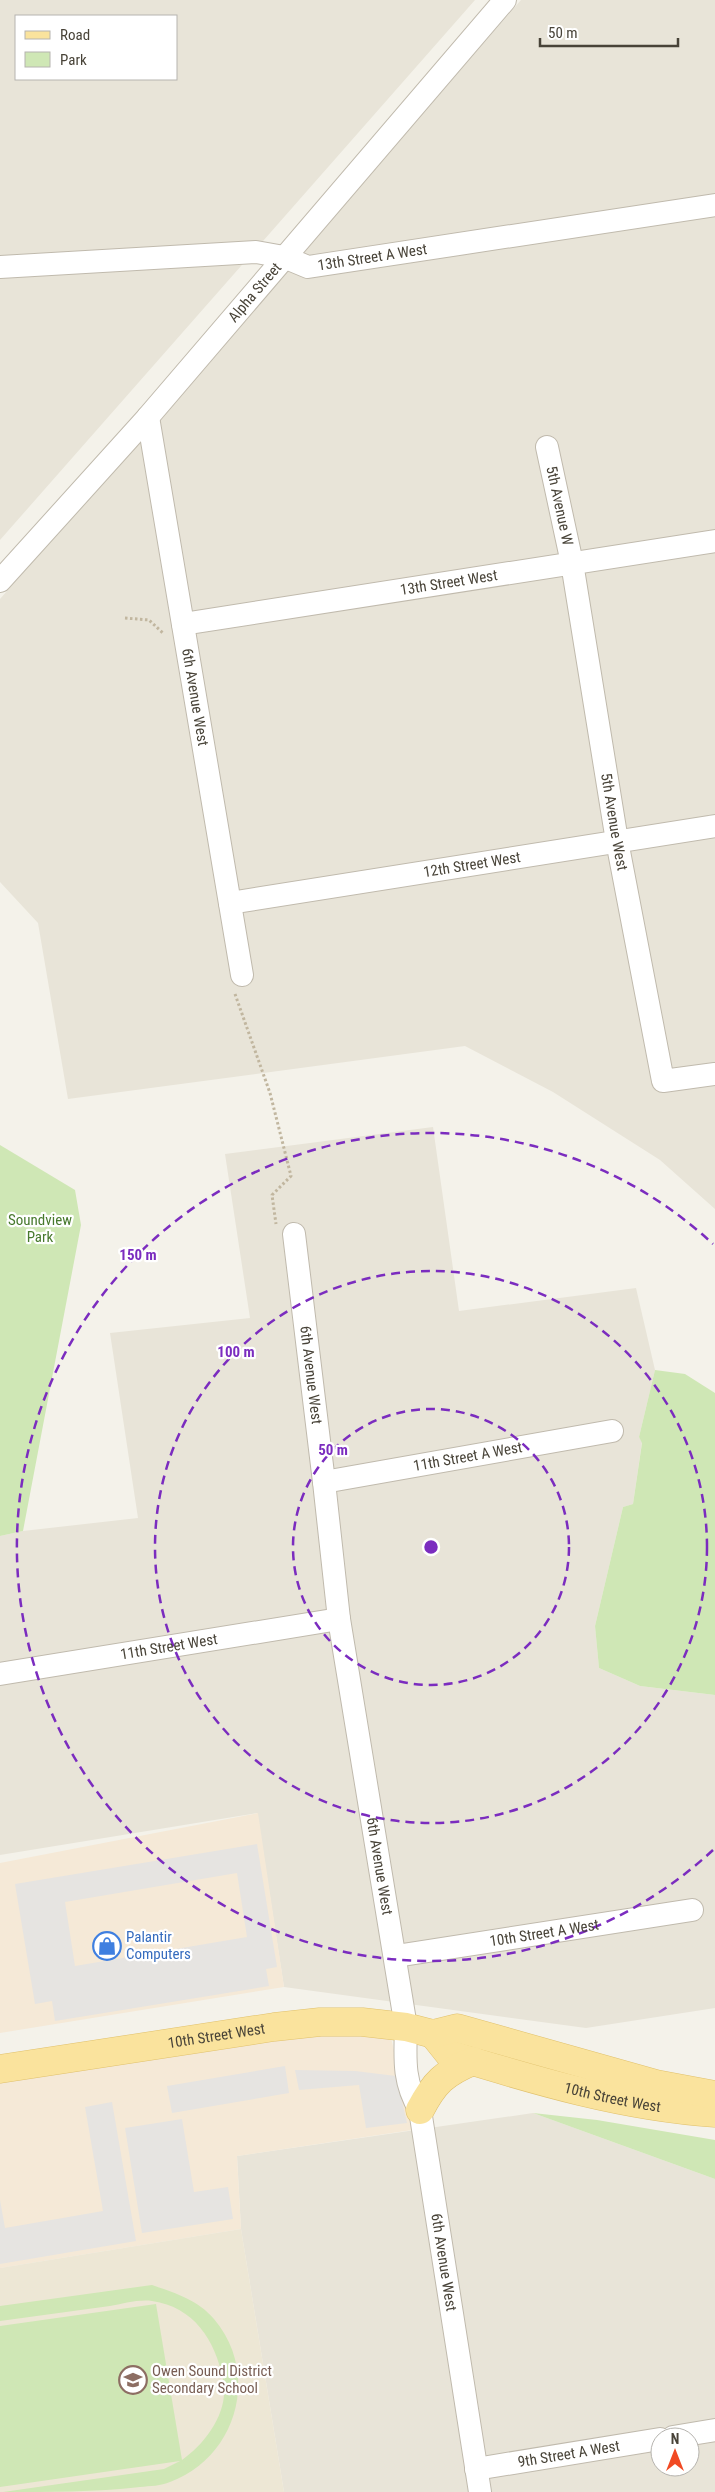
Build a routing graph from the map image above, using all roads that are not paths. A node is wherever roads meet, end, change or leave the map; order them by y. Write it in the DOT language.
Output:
graph roads {
  1 [pos="505,0"];
  2 [pos="715,205"];
  3 [pos="284,257"];
  4 [pos="0,267"];
  5 [pos="148,417"];
  6 [pos="547,447"];
  7 [pos="715,541"];
  8 [pos="572,563"];
  9 [pos="0,581"];
  10 [pos="184,634"];
  11 [pos="715,826"];
  12 [pos="616,841"];
  13 [pos="230,903"];
  14 [pos="242,976"];
  15 [pos="715,1074"];
  16 [pos="294,1234"];
  17 [pos="612,1431"];
  18 [pos="324,1482"];
  19 [pos="339,1619"];
  20 [pos="0,1674"];
  21 [pos="692,1910"];
  22 [pos="396,1956"];
  23 [pos="406,2027"];
  24 [pos="434,2034"];
  25 [pos="473,2061"];
  26 [pos="0,2069"];
  27 [pos="715,2095"];
  28 [pos="420,2110"];
  29 [pos="715,2113"];
  30 [pos="715,2430"];
  31 [pos="700,2432"];
  32 [pos="650,2441"];
  33 [pos="476,2469"];
  34 [pos="480,2492"];
  1 -- 3 [label="street, Alpha Street"];
  2 -- 3 [label="street, 13th Street A West"];
  3 -- 4 [label="street, 13th Street A West"];
  3 -- 5 [label="street, Alpha Street"];
  5 -- 9 [label="street, Alpha Street"];
  5 -- 10 [label="street, 6th Avenue West"];
  6 -- 8 [label="street, 5th Avenue W"];
  7 -- 8 [label="street, 13th Street West"];
  8 -- 10 [label="street, 13th Street West"];
  8 -- 12 [label="street, 5th Avenue West"];
  10 -- 13 [label="street, 6th Avenue West"];
  11 -- 12 [label="street, 12th Street West"];
  12 -- 13 [label="street, 12th Street West"];
  12 -- 15 [label="street, 5th Avenue West"];
  13 -- 14 [label="street, 6th Avenue West"];
  16 -- 18 [label="street, 6th Avenue West"];
  17 -- 18 [label="street, 11th Street A West"];
  18 -- 19 [label="street, 6th Avenue West"];
  19 -- 20 [label="street, 11th Street West"];
  19 -- 22 [label="street, 6th Avenue West"];
  21 -- 22 [label="street, 10th Street A West"];
  22 -- 23 [label="street, 6th Avenue West"];
  23 -- 24 [label="main road, 10th Street West"];
  23 -- 26 [label="main road, 10th Street West"];
  23 -- 28 [label="street, 6th Avenue West"];
  24 -- 25 [label="main road, 10th Street West"];
  24 -- 27 [label="main road, 10th Street West"];
  25 -- 28 [label="main road"];
  25 -- 29 [label="main road, 10th Street West"];
  28 -- 33 [label="street, 6th Avenue West"];
  30 -- 31 [label="street"];
  32 -- 33 [label="street, 9th Street A West"];
  33 -- 34 [label="street, 6th Avenue West"];
}
